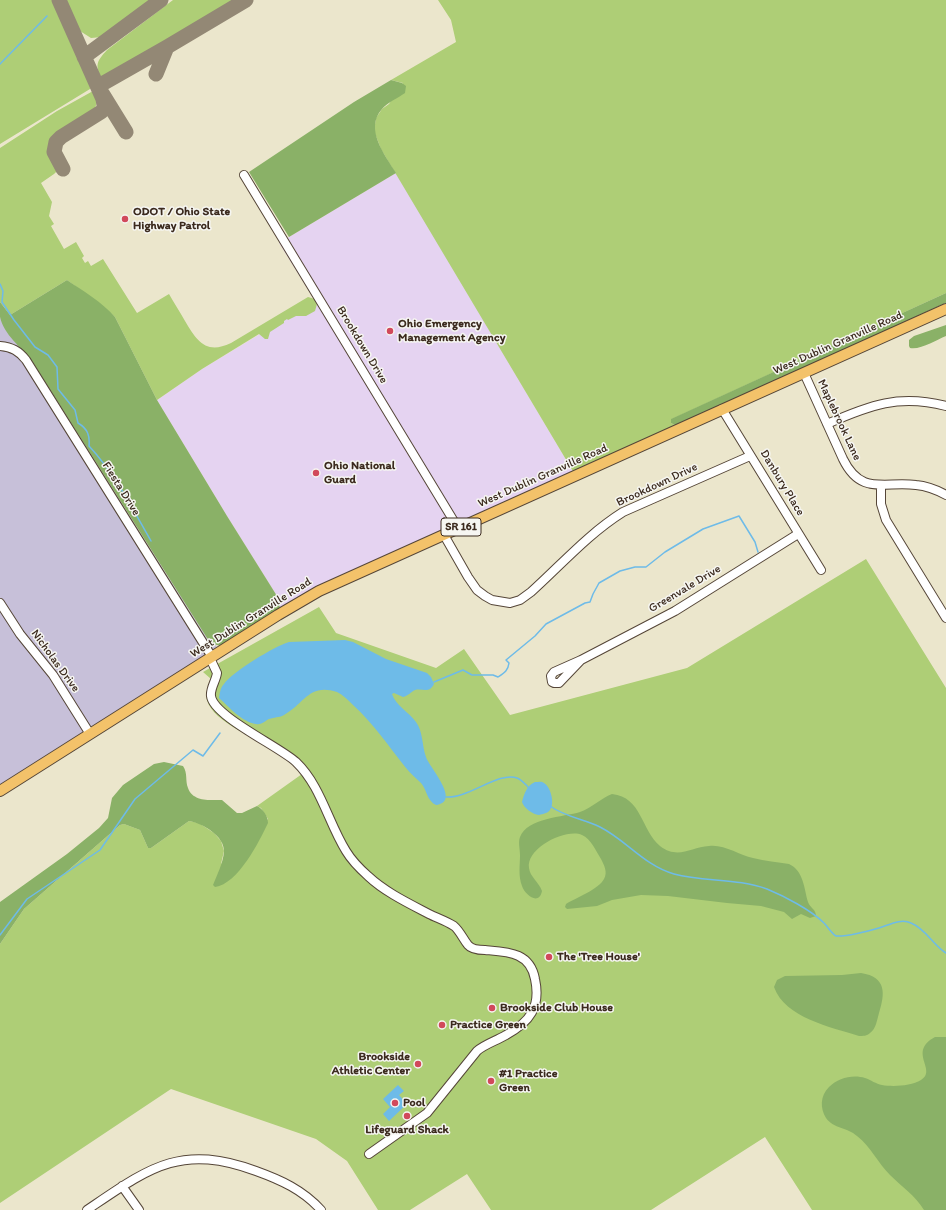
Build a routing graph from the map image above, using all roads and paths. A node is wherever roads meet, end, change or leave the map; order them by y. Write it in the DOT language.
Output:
graph roads {
  1 [pos="244,175"];
  2 [pos="946,309"];
  3 [pos="0,346"];
  4 [pos="804,373"];
  5 [pos="946,406"];
  6 [pos="722,409"];
  7 [pos="827,424"];
  8 [pos="750,456"];
  9 [pos="881,485"];
  10 [pos="946,495"];
  11 [pos="458,528"];
  12 [pos="798,534"];
  13 [pos="444,535"];
  14 [pos="821,570"];
  15 [pos="0,603"];
  16 [pos="946,618"];
  17 [pos="211,657"];
  18 [pos="580,660"];
  19 [pos="90,734"];
  20 [pos="0,791"];
  21 [pos="368,1154"];
  22 [pos="122,1186"];
  23 [pos="87,1210"];
  24 [pos="139,1210"];
  25 [pos="321,1210"];
  1 -- 11 [label="street, Brookdown Drive"];
  2 -- 4 [label="main road, West Dublin Granville Road / SR 161"];
  3 -- 17 [label="street, Fiesta Drive"];
  4 -- 6 [label="main road, West Dublin Granville Road / SR 161"];
  4 -- 7 [label="street, Maplebrook Lane"];
  5 -- 7 [label="street"];
  6 -- 8 [label="street, Danbury Place"];
  6 -- 11 [label="main road, West Dublin Granville Road / SR 161"];
  7 -- 9 [label="street, Maplebrook Lane"];
  8 -- 12 [label="street, Danbury Place"];
  8 -- 13 [label="street, Brookdown Drive"];
  9 -- 10 [label="street, Maplebrook Lane"];
  9 -- 16 [label="street"];
  11 -- 13 [label="main road, West Dublin Granville Road / SR 161"];
  12 -- 14 [label="street, Danbury Place"];
  12 -- 18 [label="street, Greenvale Drive"];
  13 -- 17 [label="main road, West Dublin Granville Road / SR 161"];
  15 -- 19 [label="street, Nicholas Drive"];
  17 -- 19 [label="main road, West Dublin Granville Road / SR 161"];
  17 -- 21 [label="street, Fiesta Drive"];
  19 -- 20 [label="main road, West Dublin Granville Road / SR 161"];
  22 -- 23 [label="street"];
  22 -- 24 [label="street"];
  22 -- 25 [label="street"];
}
